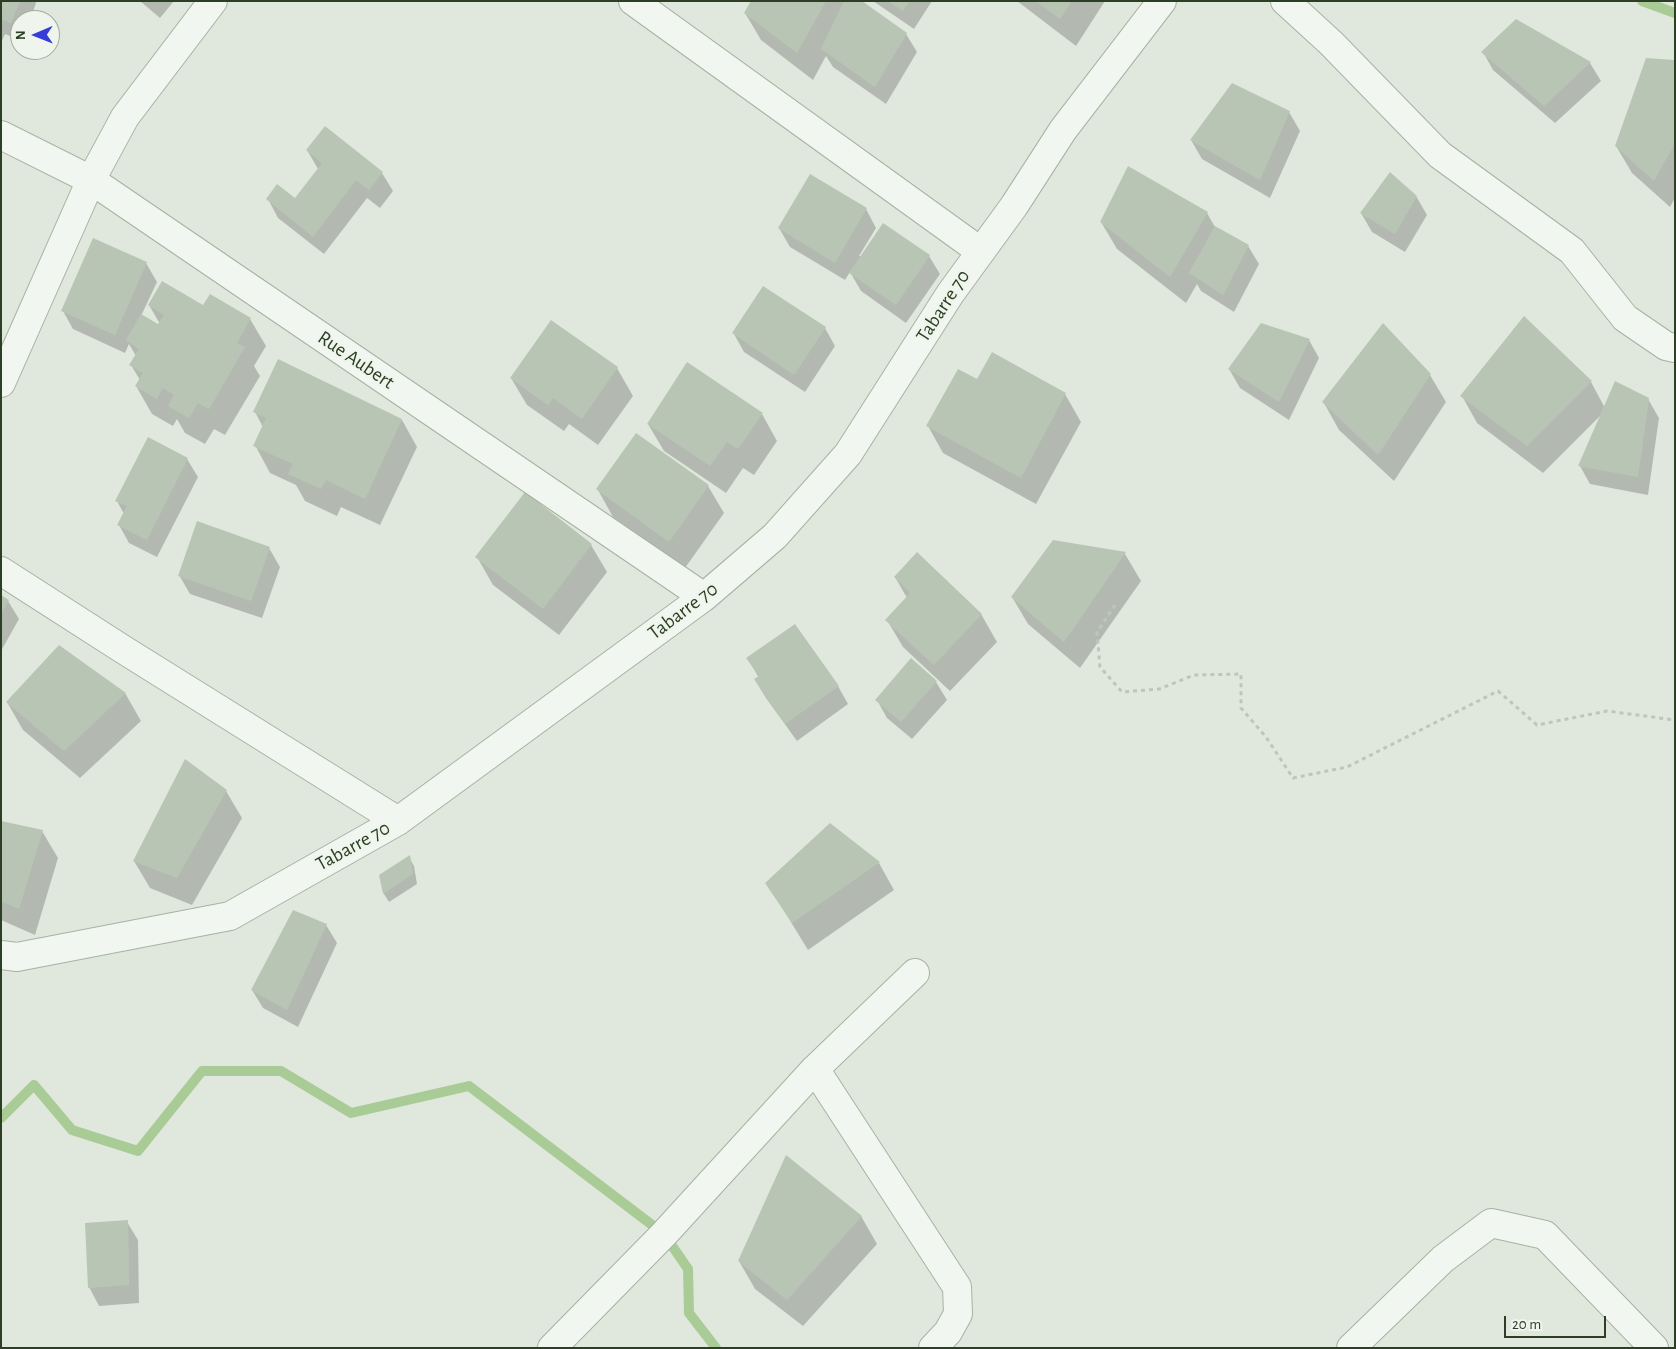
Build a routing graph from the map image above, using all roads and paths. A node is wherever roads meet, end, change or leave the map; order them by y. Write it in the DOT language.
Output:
graph roads {
  1 [pos="213,1"];
  2 [pos="633,1"];
  3 [pos="1162,1"];
  4 [pos="1285,1"];
  5 [pos="1,135"];
  6 [pos="91,180"];
  7 [pos="980,252"];
  8 [pos="1675,348"];
  9 [pos="1,383"];
  10 [pos="1,571"];
  11 [pos="704,597"];
  12 [pos="1115,605"];
  13 [pos="1675,720"];
  14 [pos="398,821"];
  15 [pos="1,955"];
  16 [pos="915,972"];
  17 [pos="815,1069"];
  18 [pos="552,1348"];
  19 [pos="933,1348"];
  20 [pos="1351,1348"];
  21 [pos="1654,1348"];
  1 -- 6 [label="street"];
  2 -- 7 [label="street"];
  3 -- 7 [label="street, Tabarre 70"];
  4 -- 8 [label="street"];
  5 -- 6 [label="street, Rue Aubert"];
  6 -- 9 [label="street"];
  6 -- 11 [label="street, Rue Aubert"];
  7 -- 11 [label="street, Tabarre 70"];
  10 -- 14 [label="street"];
  11 -- 14 [label="street, Tabarre 70"];
  12 -- 13 [label="path"];
  14 -- 15 [label="street, Tabarre 70"];
  16 -- 17 [label="street"];
  17 -- 18 [label="street"];
  17 -- 19 [label="street"];
  20 -- 21 [label="street"];
}
